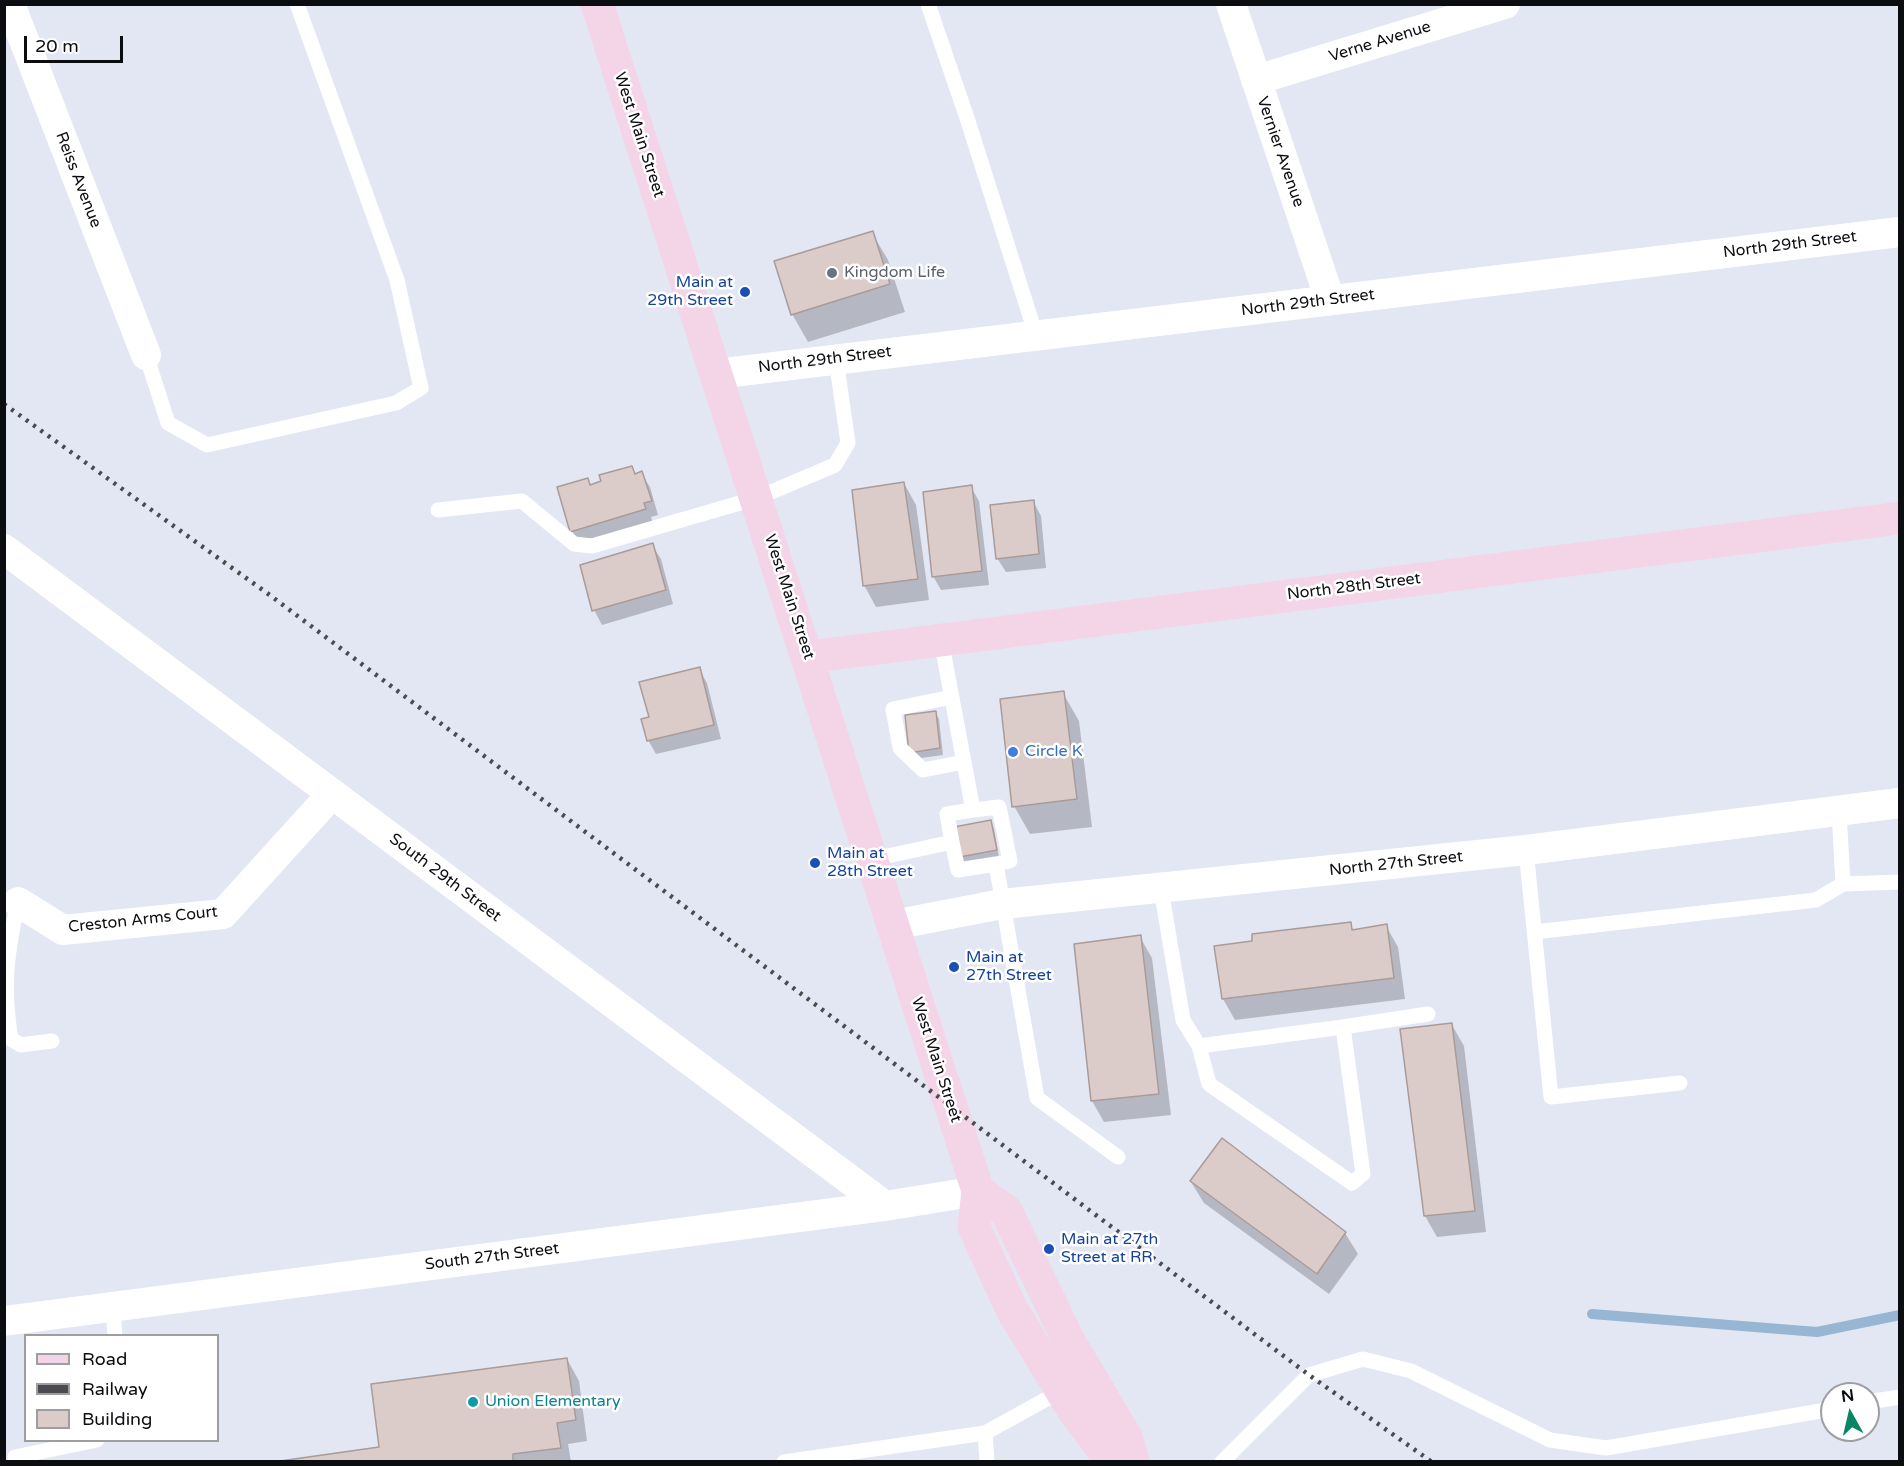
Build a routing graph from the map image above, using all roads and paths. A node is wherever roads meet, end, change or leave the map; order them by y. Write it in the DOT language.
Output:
graph roads {
  1 [pos="10,4"];
  2 [pos="297,4"];
  3 [pos="597,4"];
  4 [pos="928,4"];
  5 [pos="1231,4"];
  6 [pos="1505,4"];
  7 [pos="1256,80"];
  8 [pos="1899,232"];
  9 [pos="1330,300"];
  10 [pos="1036,335"];
  11 [pos="146,355"];
  12 [pos="836,359"];
  13 [pos="716,374"];
  14 [pos="756,498"];
  15 [pos="438,510"];
  16 [pos="1899,518"];
  17 [pos="4,549"];
  18 [pos="941,640"];
  19 [pos="808,657"];
  20 [pos="952,697"];
  21 [pos="964,762"];
  22 [pos="332,794"];
  23 [pos="1899,803"];
  24 [pos="973,810"];
  25 [pos="1839,811"];
  26 [pos="952,842"];
  27 [pos="1526,850"];
  28 [pos="874,859"];
  29 [pos="996,864"];
  30 [pos="1899,882"];
  31 [pos="1843,884"];
  32 [pos="1161,889"];
  33 [pos="1002,904"];
  34 [pos="9,907"];
  35 [pos="893,925"];
  36 [pos="1534,932"];
  37 [pos="1428,1014"];
  38 [pos="1343,1027"];
  39 [pos="52,1041"];
  40 [pos="1199,1046"];
  41 [pos="1680,1083"];
  42 [pos="1118,1157"];
  43 [pos="978,1191"];
  44 [pos="885,1206"];
  45 [pos="4,1321"];
  46 [pos="114,1321"];
  47 [pos="1061,1391"];
  48 [pos="1899,1397"];
  49 [pos="1880,1400"];
  50 [pos="1820,1411"];
  51 [pos="985,1433"];
  52 [pos="87,1442"];
  53 [pos="16,1461"];
  54 [pos="784,1461"];
  55 [pos="987,1461"];
  56 [pos="1133,1461"];
  57 [pos="1222,1461"];
  1 -- 11 [label="street, Reiss Avenue"];
  2 -- 11 [label="lane"];
  3 -- 13 [label="main road, West Main Street"];
  4 -- 10 [label="lane"];
  5 -- 7 [label="street, Vernier Avenue"];
  6 -- 7 [label="street, Verne Avenue"];
  7 -- 9 [label="street, Vernier Avenue"];
  8 -- 9 [label="street, North 29th Street"];
  9 -- 10 [label="street, North 29th Street"];
  10 -- 12 [label="street, North 29th Street"];
  12 -- 13 [label="street, North 29th Street"];
  12 -- 14 [label="lane"];
  13 -- 14 [label="main road, West Main Street"];
  14 -- 15 [label="lane"];
  14 -- 19 [label="main road, West Main Street"];
  16 -- 18 [label="main road, North 28th Street"];
  17 -- 22 [label="street, South 29th Street"];
  18 -- 19 [label="main road, North 28th Street"];
  18 -- 20 [label="lane"];
  19 -- 28 [label="main road, West Main Street"];
  20 -- 21 [label="lane"];
  20 -- 21 [label="lane"];
  21 -- 24 [label="lane"];
  22 -- 34 [label="street, Creston Arms Court"];
  22 -- 44 [label="street, South 29th Street"];
  23 -- 25 [label="street, North 27th Street"];
  24 -- 26 [label="lane"];
  24 -- 29 [label="lane"];
  25 -- 27 [label="street, North 27th Street"];
  25 -- 31 [label="lane"];
  26 -- 28 [label="lane"];
  26 -- 29 [label="lane"];
  27 -- 32 [label="street, North 27th Street"];
  27 -- 36 [label="lane"];
  28 -- 35 [label="main road, West Main Street"];
  29 -- 33 [label="lane"];
  30 -- 31 [label="lane"];
  31 -- 36 [label="lane"];
  32 -- 33 [label="street, North 27th Street"];
  32 -- 40 [label="lane"];
  33 -- 35 [label="street, North 27th Street"];
  33 -- 42 [label="lane"];
  34 -- 39 [label="lane"];
  35 -- 43 [label="main road, West Main Street"];
  36 -- 41 [label="lane"];
  37 -- 38 [label="lane"];
  38 -- 40 [label="lane"];
  38 -- 40 [label="lane"];
  43 -- 44 [label="street, South 27th Street"];
  43 -- 47 [label="main road"];
  43 -- 56 [label="main road"];
  44 -- 46 [label="street, South 27th Street"];
  45 -- 46 [label="street, South 27th Street"];
  47 -- 51 [label="lane"];
  47 -- 56 [label="main road"];
  48 -- 49 [label="lane"];
  50 -- 57 [label="lane"];
  51 -- 54 [label="lane"];
  51 -- 55 [label="lane"];
  52 -- 53 [label="lane"];
}
